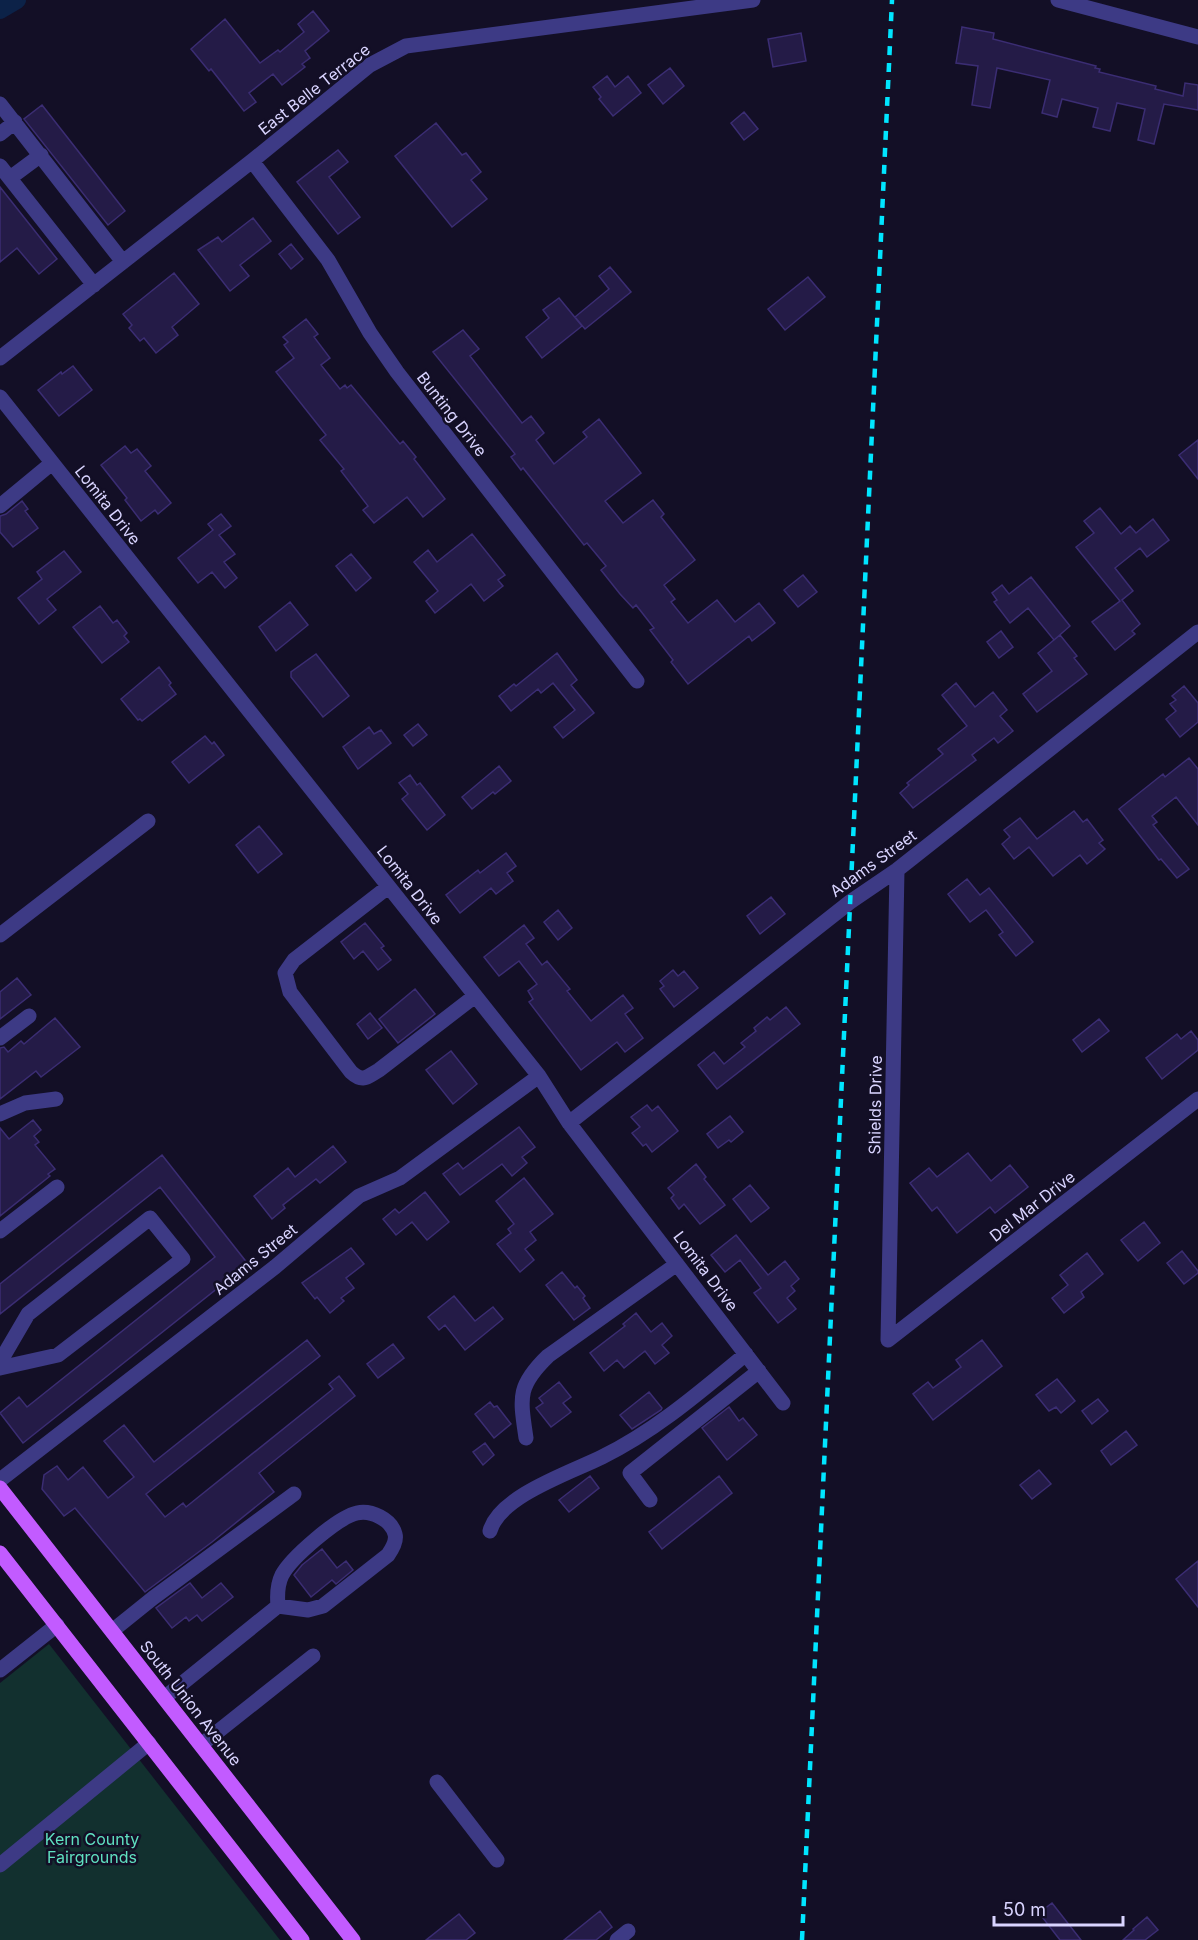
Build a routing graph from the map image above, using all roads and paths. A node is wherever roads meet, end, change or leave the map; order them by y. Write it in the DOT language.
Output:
graph roads {
  1 [pos="753,0"];
  2 [pos="1058,0"];
  3 [pos="1198,37"];
  4 [pos="0,104"];
  5 [pos="15,122"];
  6 [pos="0,134"];
  7 [pos="41,155"];
  8 [pos="252,161"];
  9 [pos="0,166"];
  10 [pos="10,178"];
  11 [pos="123,262"];
  12 [pos="94,285"];
  13 [pos="0,358"];
  14 [pos="0,397"];
  15 [pos="52,463"];
  16 [pos="0,506"];
  17 [pos="1198,632"];
  18 [pos="637,681"];
  19 [pos="148,821"];
  20 [pos="897,870"];
  21 [pos="388,887"];
  22 [pos="0,935"];
  23 [pos="475,996"];
  24 [pos="29,1016"];
  25 [pos="0,1038"];
  26 [pos="538,1076"];
  27 [pos="56,1099"];
  28 [pos="1198,1099"];
  29 [pos="0,1114"];
  30 [pos="569,1123"];
  31 [pos="57,1186"];
  32 [pos="0,1231"];
  33 [pos="677,1264"];
  34 [pos="888,1340"];
  35 [pos="746,1354"];
  36 [pos="0,1362"];
  37 [pos="0,1368"];
  38 [pos="759,1371"];
  39 [pos="783,1403"];
  40 [pos="526,1438"];
  41 [pos="0,1480"];
  42 [pos="0,1488"];
  43 [pos="294,1494"];
  44 [pos="650,1500"];
  45 [pos="490,1531"];
  46 [pos="2,1558"];
  47 [pos="278,1606"];
  48 [pos="57,1625"];
  49 [pos="112,1631"];
  50 [pos="313,1656"];
  51 [pos="0,1670"];
  52 [pos="164,1698"];
  53 [pos="149,1743"];
  54 [pos="201,1745"];
  55 [pos="437,1782"];
  56 [pos="497,1860"];
  57 [pos="0,1865"];
  58 [pos="302,1940"];
  59 [pos="353,1940"];
  1 -- 8 [label="street, East Belle Terrace"];
  2 -- 3 [label="street"];
  4 -- 5 [label="street"];
  5 -- 6 [label="street"];
  5 -- 7 [label="street"];
  7 -- 10 [label="street"];
  7 -- 11 [label="street"];
  8 -- 11 [label="street, East Belle Terrace"];
  8 -- 18 [label="street, Bunting Drive"];
  9 -- 10 [label="street"];
  10 -- 12 [label="street"];
  11 -- 12 [label="street, East Belle Terrace"];
  12 -- 13 [label="street, East Belle Terrace"];
  14 -- 15 [label="street, Lomita Drive"];
  15 -- 16 [label="street"];
  15 -- 21 [label="street, Lomita Drive"];
  17 -- 20 [label="street, Adams Street"];
  19 -- 22 [label="street"];
  20 -- 30 [label="street, Adams Street"];
  20 -- 34 [label="street, Shields Drive"];
  21 -- 23 [label="street, Lomita Drive"];
  21 -- 23 [label="street"];
  23 -- 26 [label="street, Lomita Drive"];
  24 -- 25 [label="street"];
  26 -- 30 [label="street, Lomita Drive"];
  26 -- 41 [label="street, Adams Street"];
  27 -- 29 [label="street"];
  28 -- 34 [label="street, Del Mar Drive"];
  30 -- 33 [label="street, Lomita Drive"];
  31 -- 32 [label="street"];
  33 -- 35 [label="street, Lomita Drive"];
  33 -- 40 [label="street"];
  35 -- 38 [label="street, Lomita Drive"];
  35 -- 45 [label="street"];
  36 -- 37 [label="street"];
  38 -- 39 [label="street, Lomita Drive"];
  38 -- 44 [label="street"];
  42 -- 49 [label="main road, South Union Avenue"];
  43 -- 49 [label="street"];
  46 -- 48 [label="main road"];
  47 -- 47 [label="street"];
  47 -- 52 [label="street"];
  48 -- 51 [label="street"];
  48 -- 53 [label="main road"];
  49 -- 52 [label="main road, South Union Avenue"];
  50 -- 54 [label="street"];
  52 -- 54 [label="main road, South Union Avenue"];
  53 -- 57 [label="street"];
  53 -- 58 [label="main road"];
  54 -- 59 [label="main road, South Union Avenue"];
  55 -- 56 [label="street"];
}
